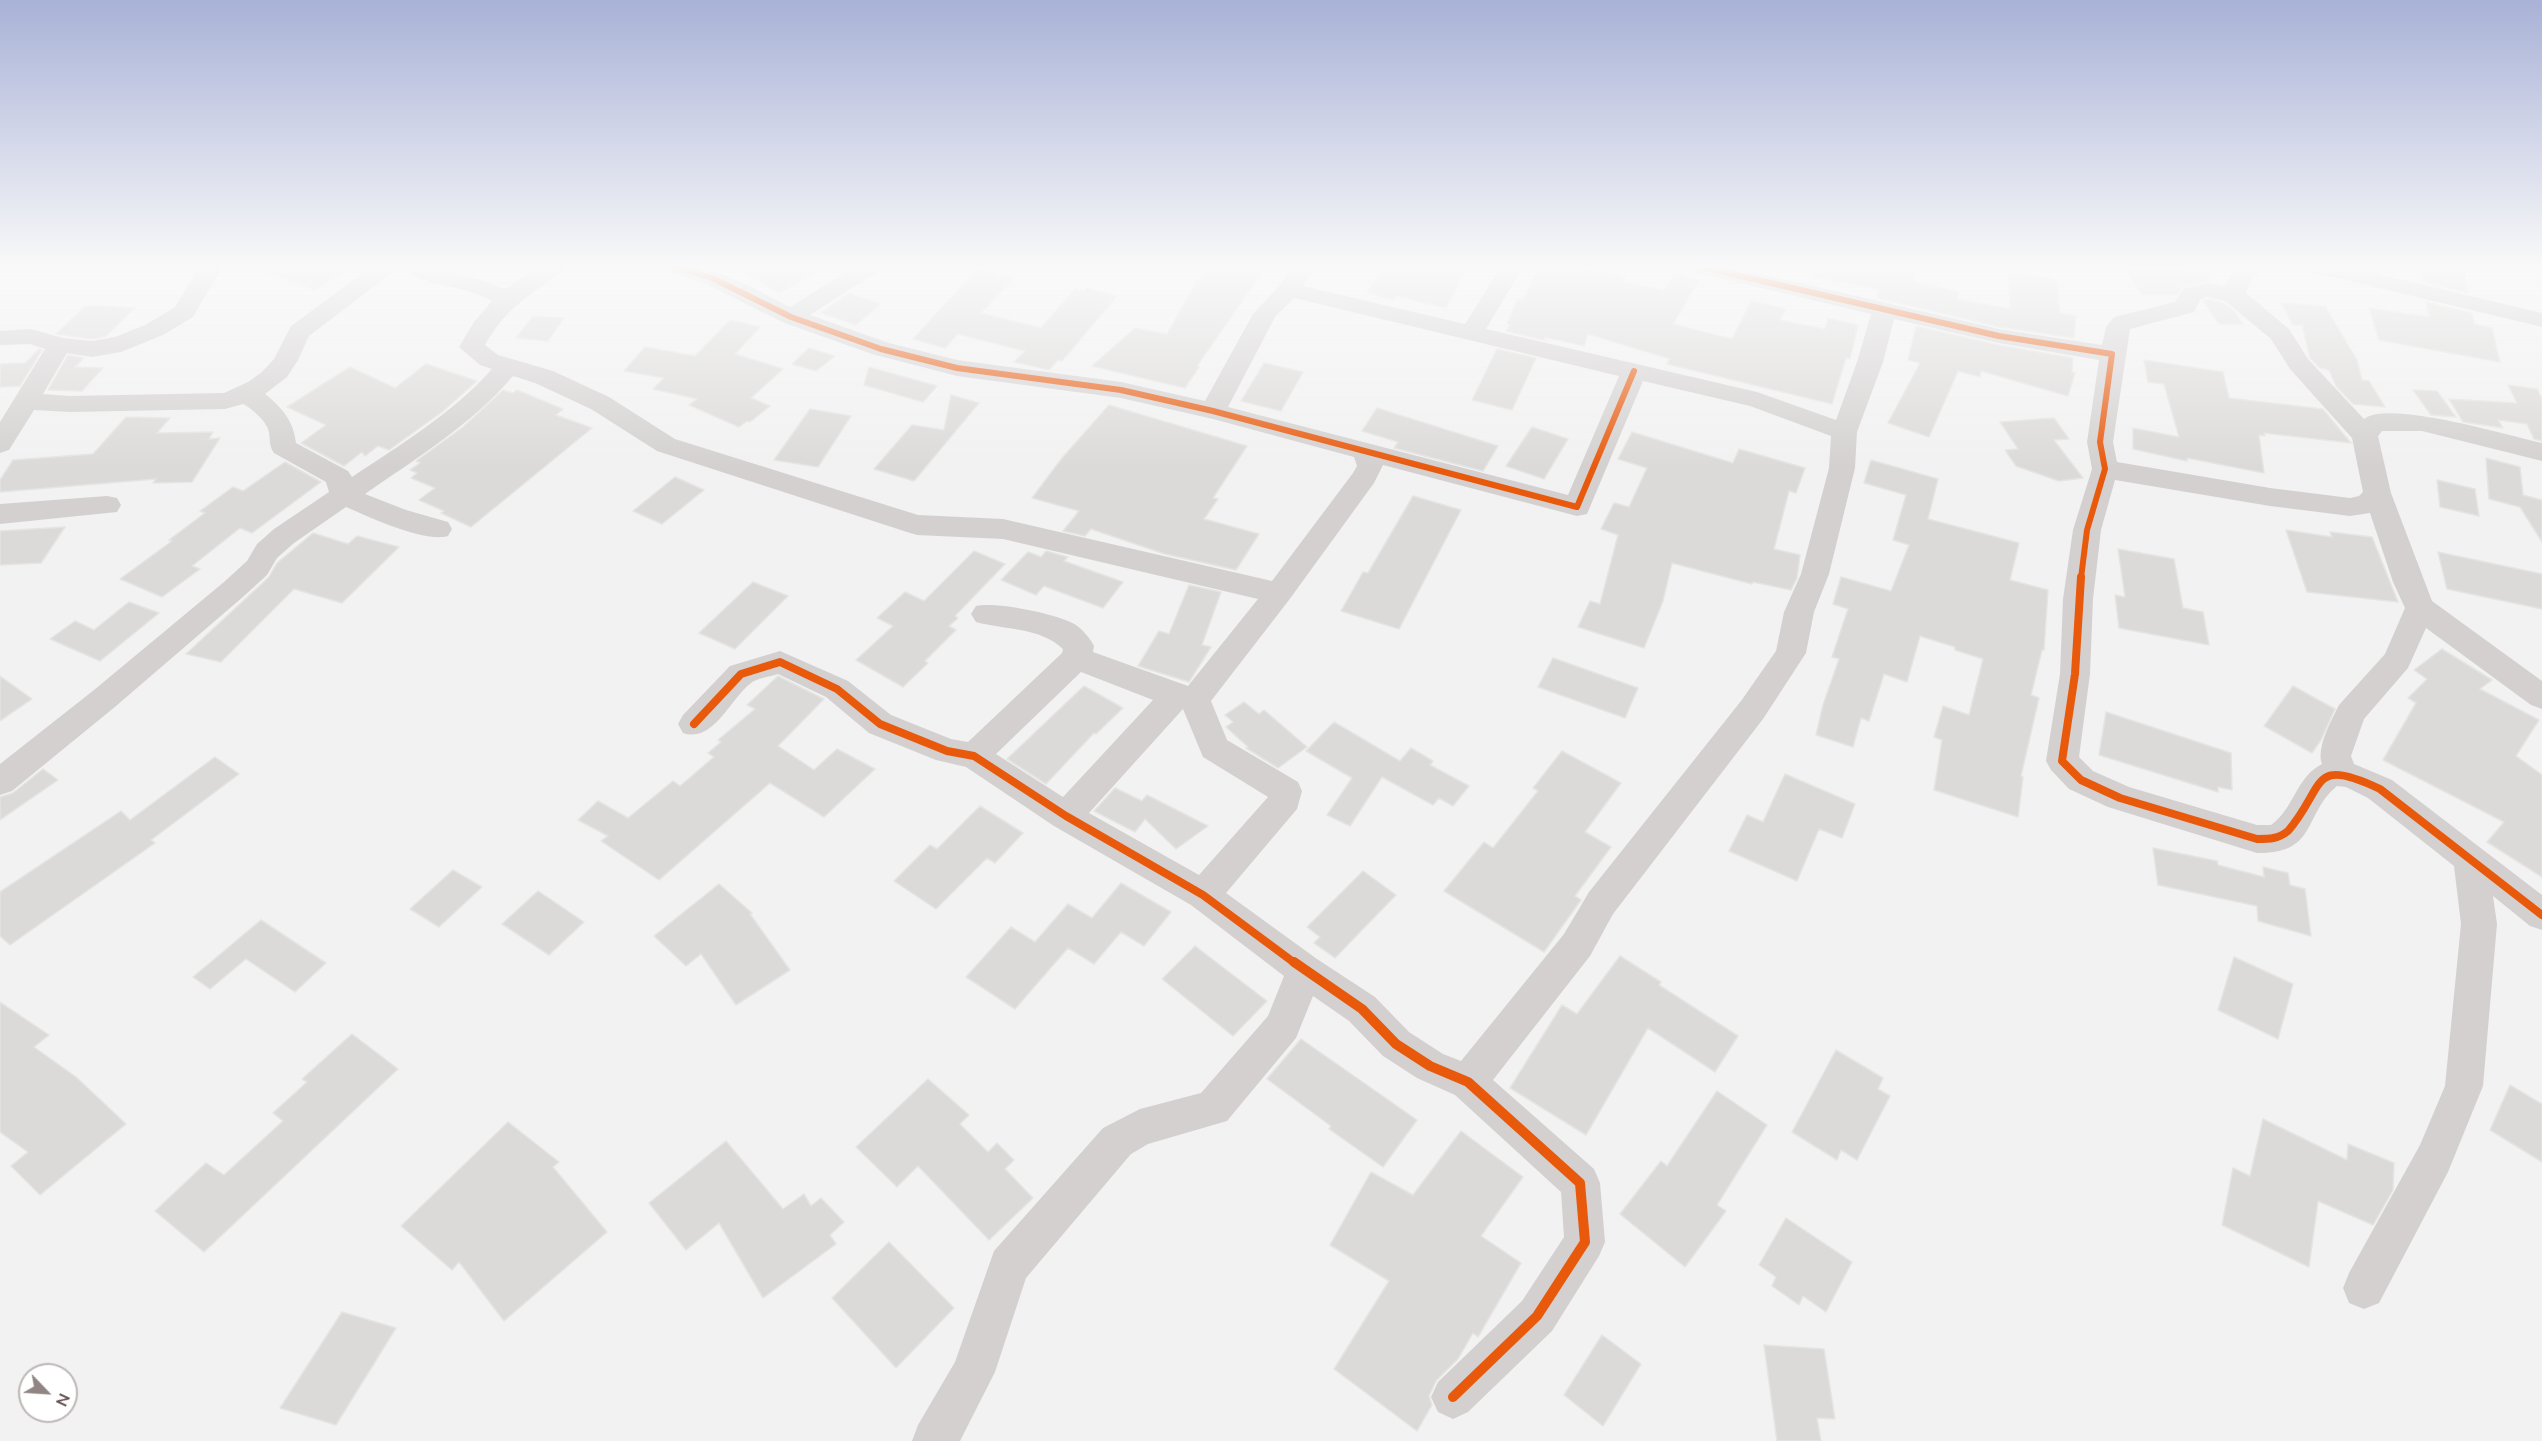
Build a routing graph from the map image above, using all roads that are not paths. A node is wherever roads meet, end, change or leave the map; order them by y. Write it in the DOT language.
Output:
graph roads {
  1 [pos="144,334"];
  2 [pos="297,334"];
  3 [pos="479,334"];
  4 [pos="841,334"];
  5 [pos="1254,334"];
  6 [pos="1486,334"];
  7 [pos="1877,334"];
  8 [pos="1991,334"];
  9 [pos="2116,334"];
  10 [pos="2280,334"];
  11 [pos="0,338"];
  12 [pos="60,345"];
  13 [pos="2112,354"];
  14 [pos="508,366"];
  15 [pos="1634,371"];
  16 [pos="245,395"];
  17 [pos="26,401"];
  18 [pos="1213,411"];
  19 [pos="1844,432"];
  20 [pos="2364,436"];
  21 [pos="0,444"];
  22 [pos="2542,452"];
  23 [pos="1366,453"];
  24 [pos="2105,469"];
  25 [pos="2377,493"];
  26 [pos="344,496"];
  27 [pos="107,504"];
  28 [pos="0,514"];
  29 [pos="438,529"];
  30 [pos="1280,593"];
  31 [pos="2420,608"];
  32 [pos="986,614"];
  33 [pos="1076,658"];
  34 [pos="2542,697"];
  35 [pos="1185,698"];
  36 [pos="694,724"];
  37 [pos="974,756"];
  38 [pos="2342,775"];
  39 [pos="0,782"];
  40 [pos="1066,816"];
  41 [pos="2470,859"];
  42 [pos="1203,895"];
  43 [pos="2542,915"];
  44 [pos="1304,970"];
  45 [pos="1468,1082"];
  46 [pos="2364,1288"];
  47 [pos="1453,1397"];
  48 [pos="933,1441"];
  1 -- 12 [label="street"];
  2 -- 16 [label="street"];
  3 -- 14 [label="street"];
  4 -- 18 [label="street"];
  5 -- 18 [label="street"];
  6 -- 15 [label="street"];
  7 -- 19 [label="street"];
  8 -- 13 [label="street"];
  9 -- 13 [label="street"];
  10 -- 20 [label="street"];
  11 -- 12 [label="street"];
  12 -- 17 [label="street"];
  13 -- 24 [label="street"];
  14 -- 26 [label="street"];
  14 -- 30 [label="street"];
  15 -- 19 [label="street"];
  15 -- 23 [label="street"];
  16 -- 17 [label="street"];
  16 -- 26 [label="street"];
  17 -- 21 [label="street"];
  18 -- 23 [label="street"];
  19 -- 45 [label="street"];
  20 -- 22 [label="street"];
  20 -- 25 [label="street"];
  23 -- 30 [label="street"];
  24 -- 25 [label="street"];
  24 -- 38 [label="street"];
  25 -- 31 [label="street"];
  26 -- 29 [label="street"];
  26 -- 39 [label="street"];
  27 -- 28 [label="street"];
  30 -- 35 [label="street"];
  31 -- 34 [label="street"];
  31 -- 38 [label="street"];
  32 -- 33 [label="street"];
  33 -- 35 [label="street"];
  33 -- 37 [label="street"];
  35 -- 40 [label="street"];
  35 -- 42 [label="street"];
  36 -- 37 [label="street"];
  37 -- 40 [label="street"];
  38 -- 41 [label="street"];
  40 -- 42 [label="street"];
  41 -- 43 [label="street"];
  41 -- 46 [label="street"];
  42 -- 44 [label="street"];
  44 -- 45 [label="street"];
  44 -- 48 [label="street"];
  45 -- 47 [label="street"];
}
